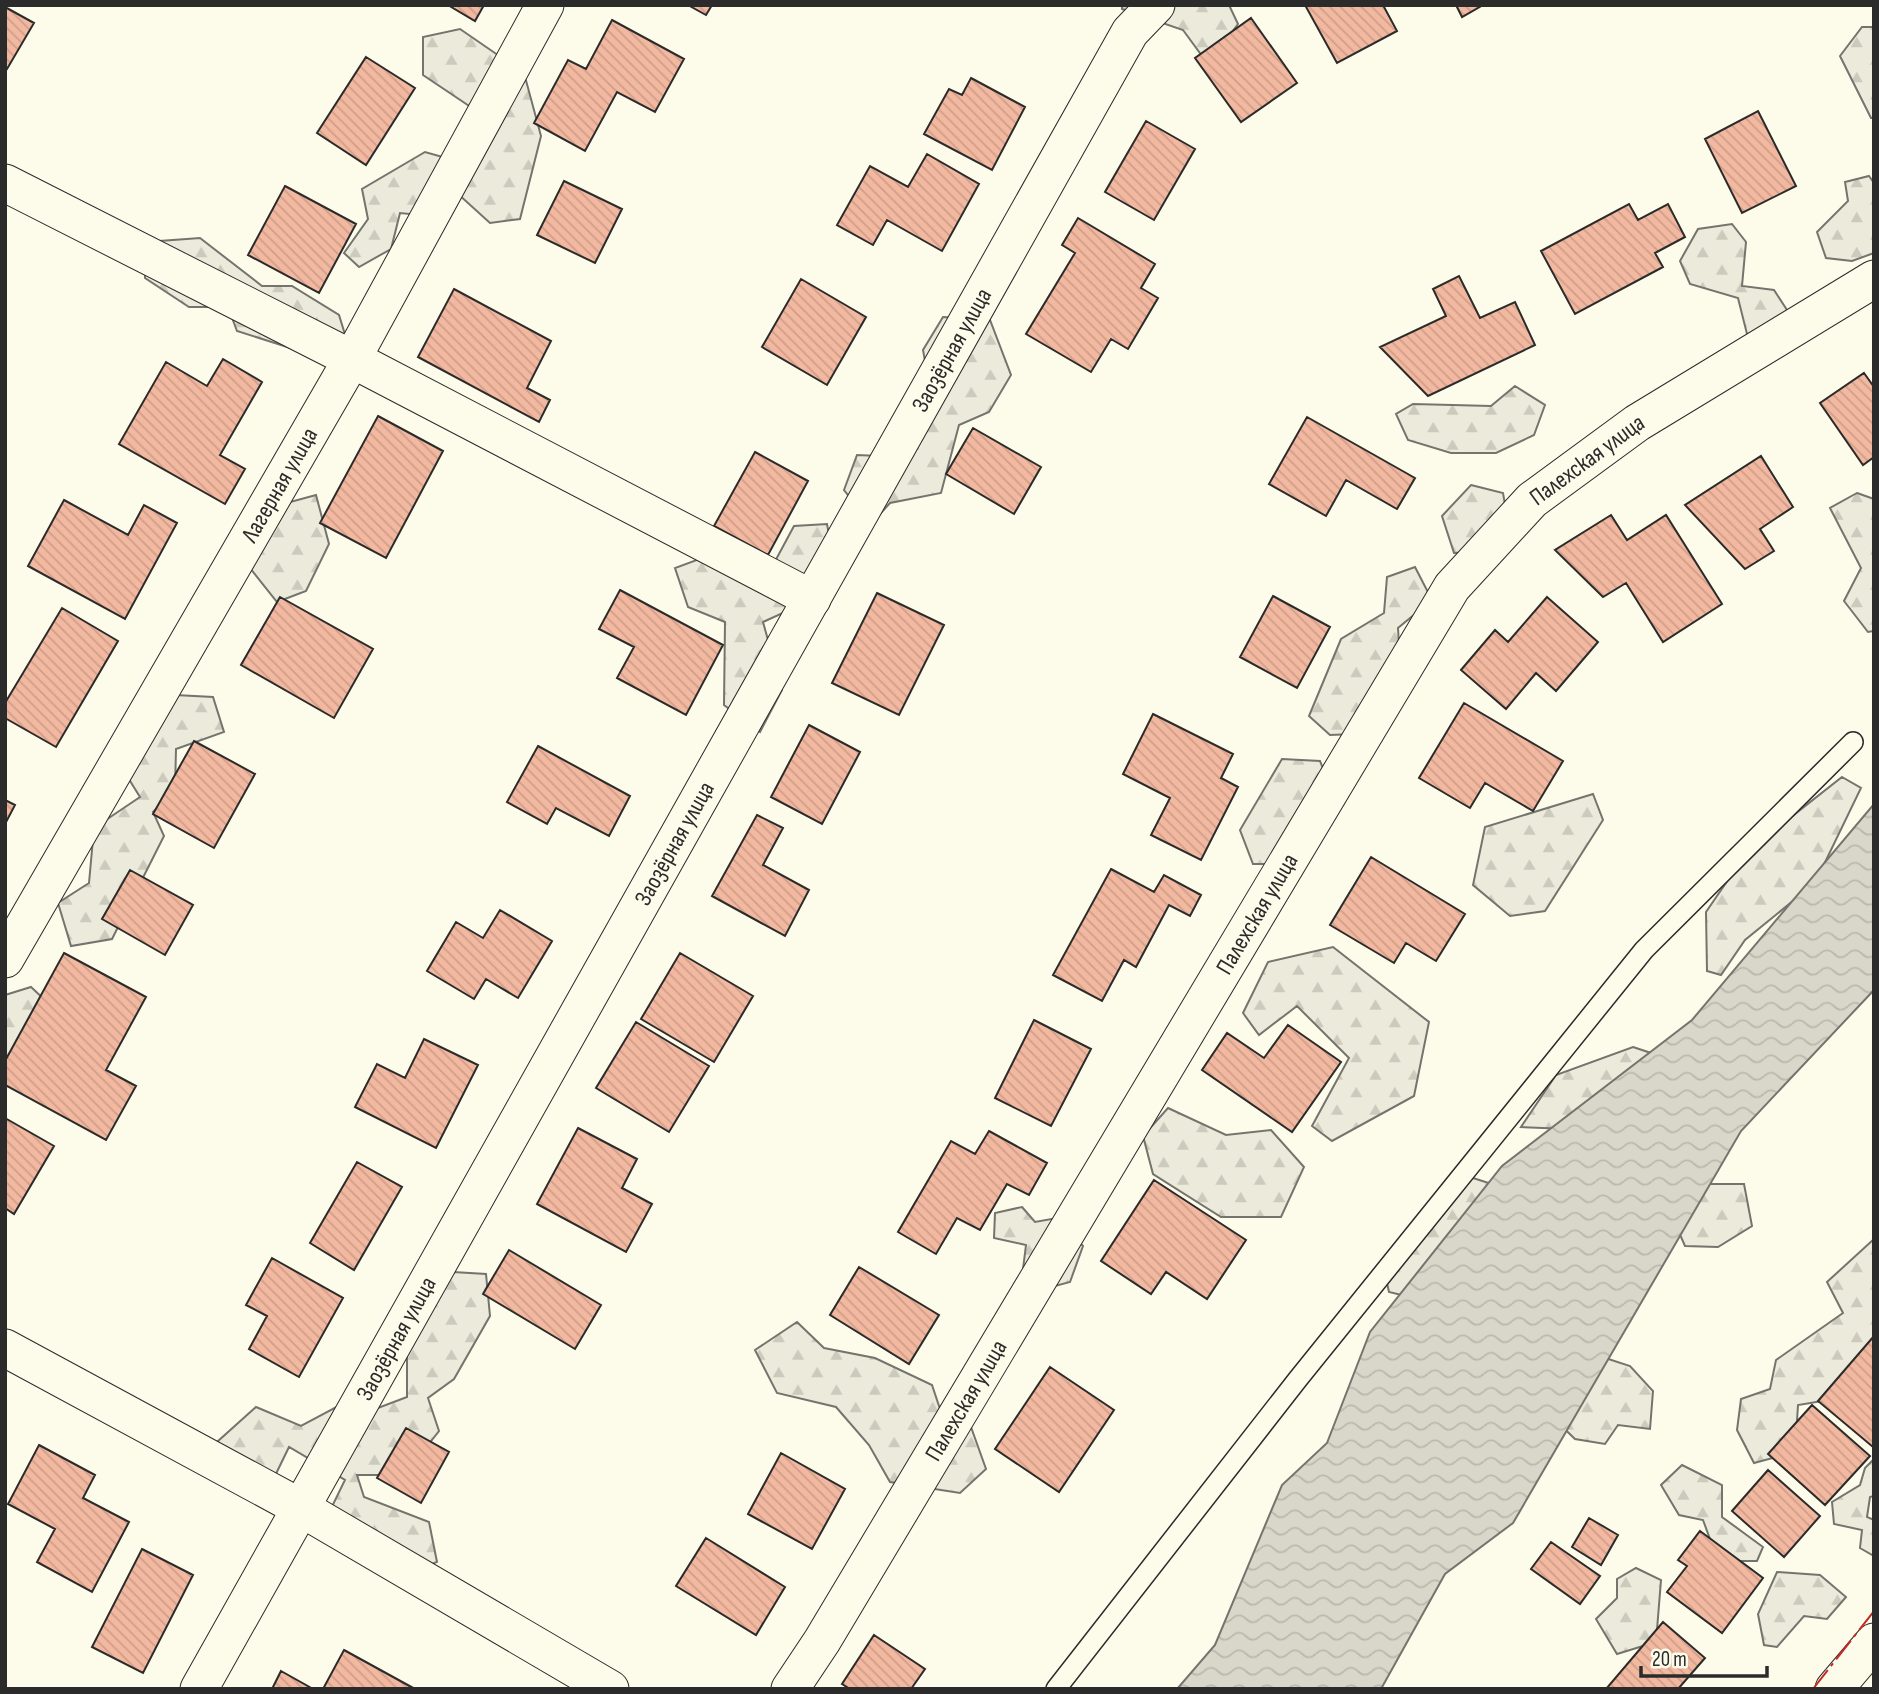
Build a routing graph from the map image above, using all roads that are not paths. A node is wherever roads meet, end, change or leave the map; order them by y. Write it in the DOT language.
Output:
graph roads {
  1 [pos="545,5"];
  2 [pos="1156,5"];
  3 [pos="5,183"];
  4 [pos="1874,279"];
  5 [pos="352,359"];
  6 [pos="812,598"];
  7 [pos="1853,742"];
  8 [pos="5,960"];
  9 [pos="5,1348"];
  10 [pos="301,1508"];
  11 [pos="1874,1642"];
  12 [pos="199,1689"];
  13 [pos="610,1689"];
  14 [pos="790,1689"];
  15 [pos="1056,1689"];
  16 [pos="1834,1689"];
  1 -- 5 [label="street, Лагерная улица"];
  2 -- 6 [label="street, Заозёрная улица"];
  3 -- 5 [label="street"];
  4 -- 14 [label="street, Палехская улица"];
  5 -- 6 [label="street"];
  5 -- 8 [label="street, Лагерная улица"];
  6 -- 10 [label="street, Заозёрная улица"];
  7 -- 15 [label="lane"];
  9 -- 10 [label="street"];
  10 -- 12 [label="street, Заозёрная улица"];
  10 -- 13 [label="street"];
  11 -- 16 [label="street"];
}
